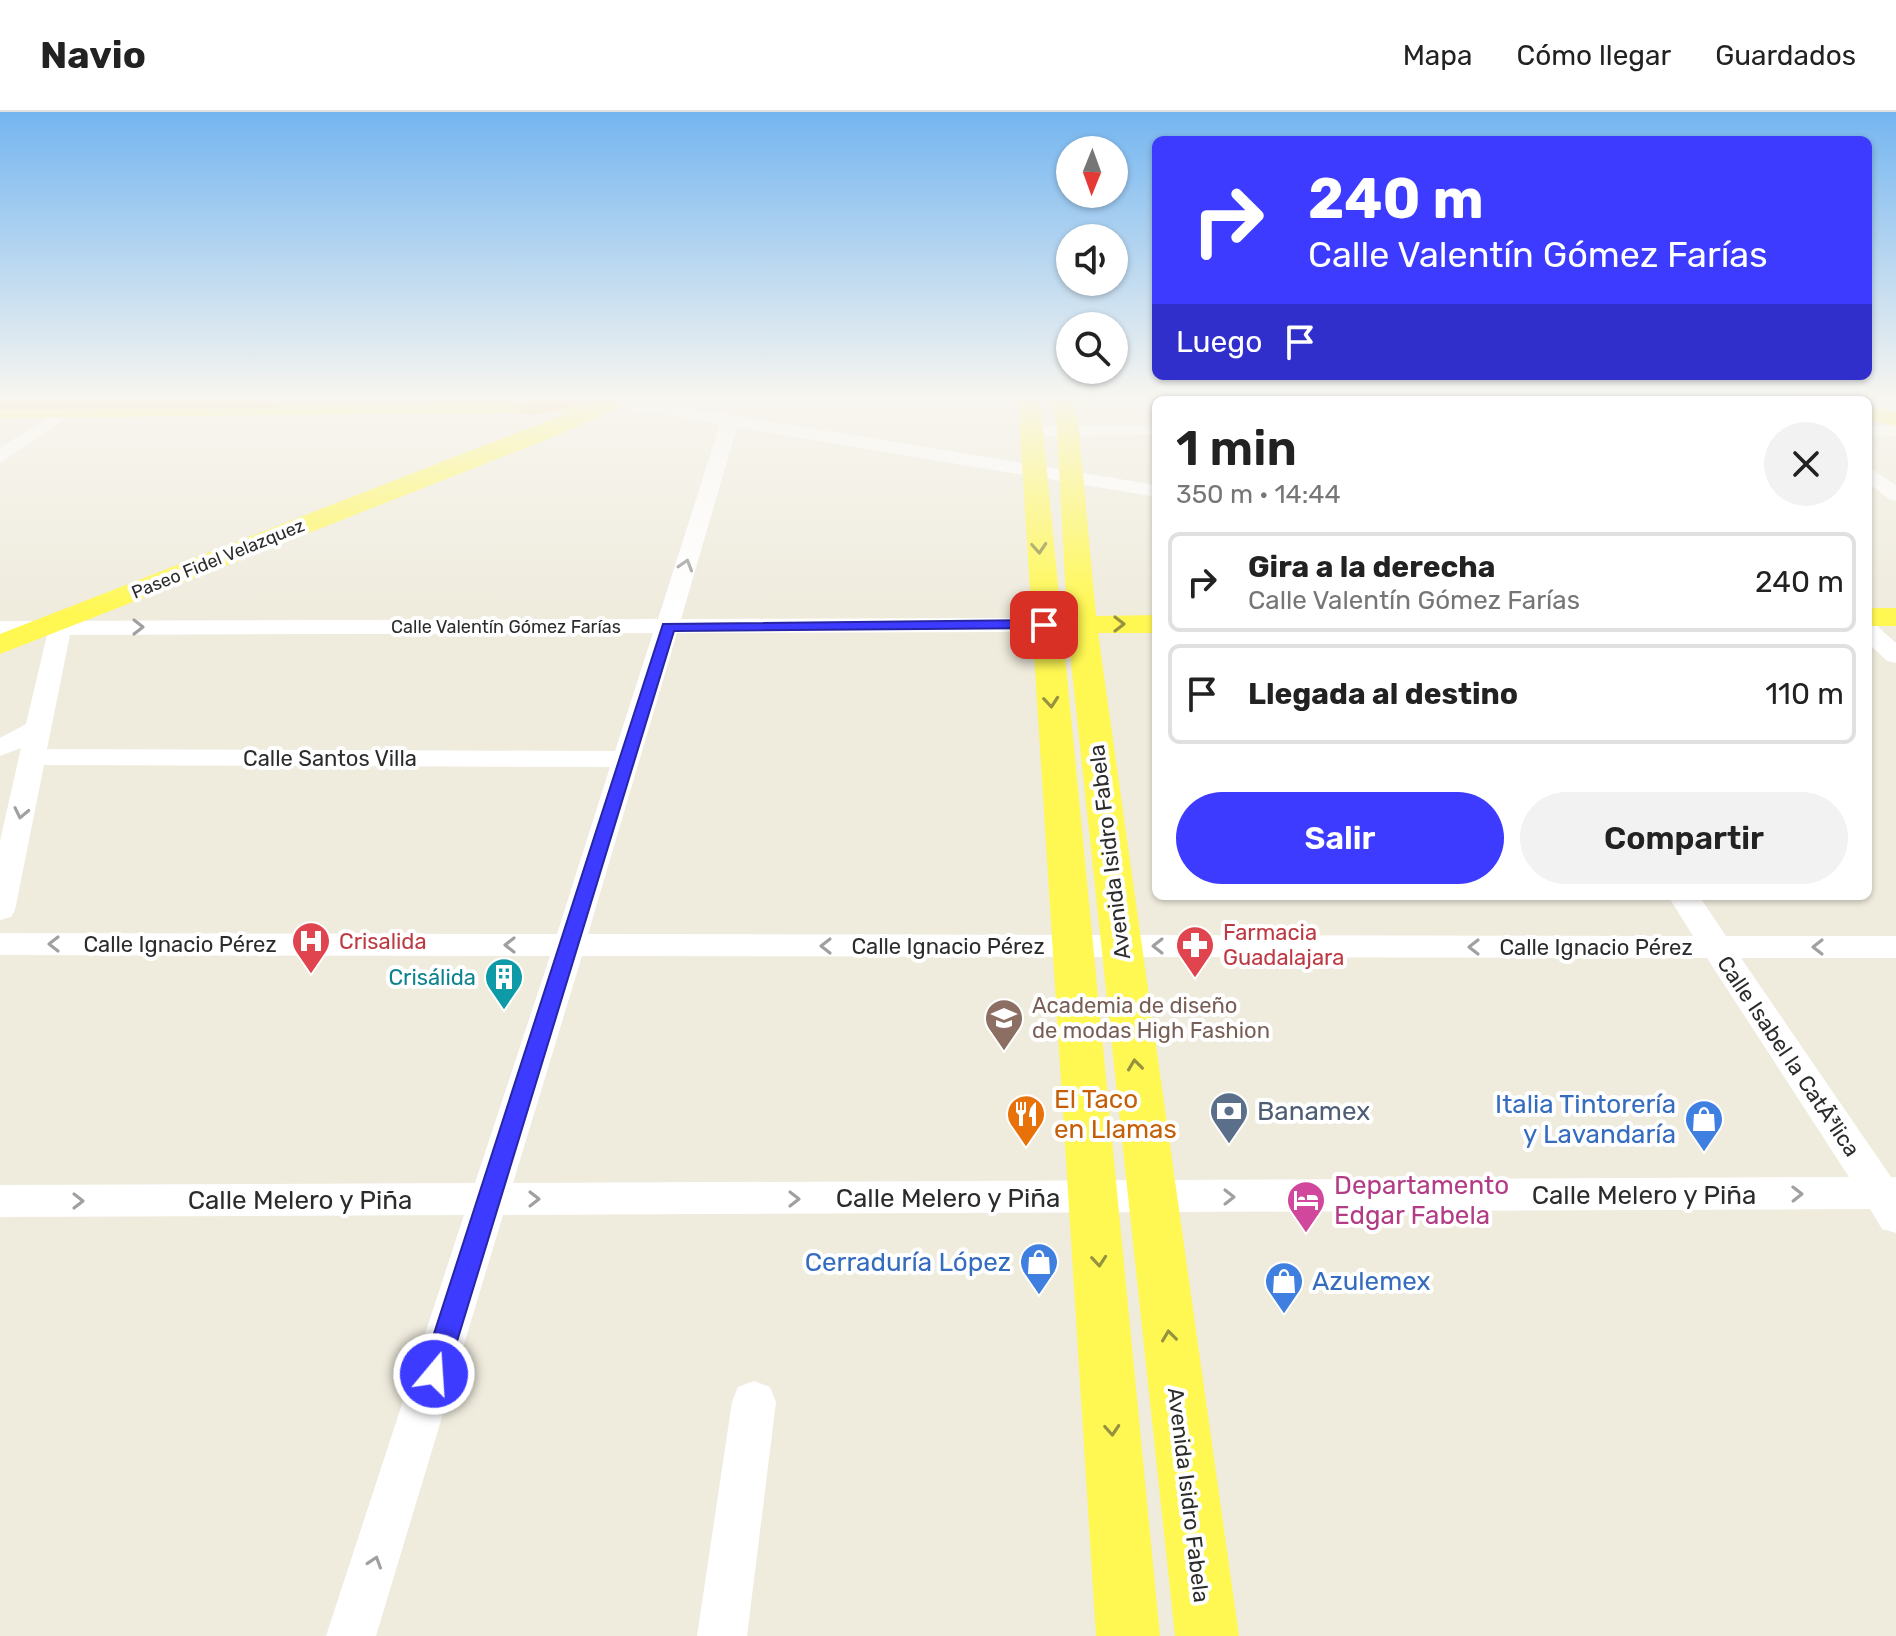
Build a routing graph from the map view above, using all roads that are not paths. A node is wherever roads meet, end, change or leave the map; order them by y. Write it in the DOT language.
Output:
graph roads {
  1 [pos="447,471"];
  2 [pos="715,471"];
  3 [pos="1034,471"];
  4 [pos="1041,471"];
  5 [pos="1070,471"];
  6 [pos="1070,476"];
  7 [pos="1872,476"];
  8 [pos="1152,490"];
  9 [pos="1896,495"];
  10 [pos="1872,610"];
  11 [pos="1896,615"];
  12 [pos="1872,617"];
  13 [pos="1082,624"];
  14 [pos="1152,624"];
  15 [pos="1044,625"];
  16 [pos="53,627"];
  17 [pos="668,627"];
  18 [pos="0,628"];
  19 [pos="1872,634"];
  20 [pos="0,645"];
  21 [pos="1896,656"];
  22 [pos="39,728"];
  23 [pos="0,748"];
  24 [pos="33,757"];
  25 [pos="627,759"];
  26 [pos="1686,900"];
  27 [pos="0,910"];
  28 [pos="0,944"];
  29 [pos="569,945"];
  30 [pos="1072,946"];
  31 [pos="1121,946"];
  32 [pos="1716,947"];
  33 [pos="1896,947"];
  34 [pos="1094,1198"];
  35 [pos="1151,1198"];
  36 [pos="490,1200"];
  37 [pos="0,1201"];
  38 [pos="1891,1201"];
  39 [pos="754,1402"];
  40 [pos="351,1636"];
  41 [pos="722,1636"];
  42 [pos="1128,1636"];
  43 [pos="1207,1636"];
  1 -- 16 [label="main road, Paseo Fidel Velazquez"];
  17 -- 2 [label="street, one-way"];
  3 -- 15 [label="main road, Avenida Isidro Fabela, one-way"];
  4 -- 6 [label="street"];
  5 -- 6 [label="main road, Avenida Isidro Fabela"];
  6 -- 8 [label="street"];
  6 -- 13 [label="main road, Avenida Isidro Fabela"];
  7 -- 9 [label="street"];
  10 -- 11 [label="street"];
  11 -- 12 [label="main road"];
  13 -- 14 [label="main road, Calle Valentín Gómez Farías, one-way"];
  13 -- 15 [label="main road, Calle Valentín Gómez Farías"];
  13 -- 31 [label="main road, Avenida Isidro Fabela"];
  15 -- 17 [label="street, Calle Valentín Gómez Farías"];
  15 -- 30 [label="main road, Avenida Isidro Fabela, one-way"];
  16 -- 17 [label="street, Calle Valentín Gómez Farías, one-way"];
  16 -- 18 [label="street, Calle Valentín Gómez Farías"];
  16 -- 20 [label="main road, Paseo Fidel Velazquez"];
  16 -- 22 [label="street"];
  17 -- 25 [label="street"];
  19 -- 21 [label="street"];
  22 -- 23 [label="street"];
  22 -- 24 [label="street"];
  24 -- 25 [label="street, Calle Santos Villa"];
  24 -- 27 [label="street, one-way"];
  25 -- 29 [label="street"];
  26 -- 32 [label="street, Calle Isabel la CatÃ³lica"];
  29 -- 28 [label="street, Calle Ignacio Pérez, one-way"];
  30 -- 29 [label="street, Calle Ignacio Pérez, one-way"];
  29 -- 36 [label="street"];
  30 -- 31 [label="street, Calle Ignacio Pérez"];
  30 -- 34 [label="main road, Avenida Isidro Fabela"];
  32 -- 31 [label="street, Calle Ignacio Pérez, one-way"];
  35 -- 31 [label="main road, Avenida Isidro Fabela, one-way"];
  33 -- 32 [label="street, Calle Ignacio Pérez, one-way"];
  32 -- 38 [label="street, Calle Isabel la CatÃ³lica"];
  34 -- 35 [label="street, Calle Melero y Piña"];
  36 -- 34 [label="street, Calle Melero y Piña, one-way"];
  34 -- 42 [label="main road, Avenida Isidro Fabela, one-way"];
  35 -- 38 [label="street, Calle Melero y Piña, one-way"];
  43 -- 35 [label="main road, Avenida Isidro Fabela, one-way"];
  37 -- 36 [label="street, Calle Melero y Piña, one-way"];
  40 -- 36 [label="street, one-way"];
  39 -- 41 [label="street"];
}
